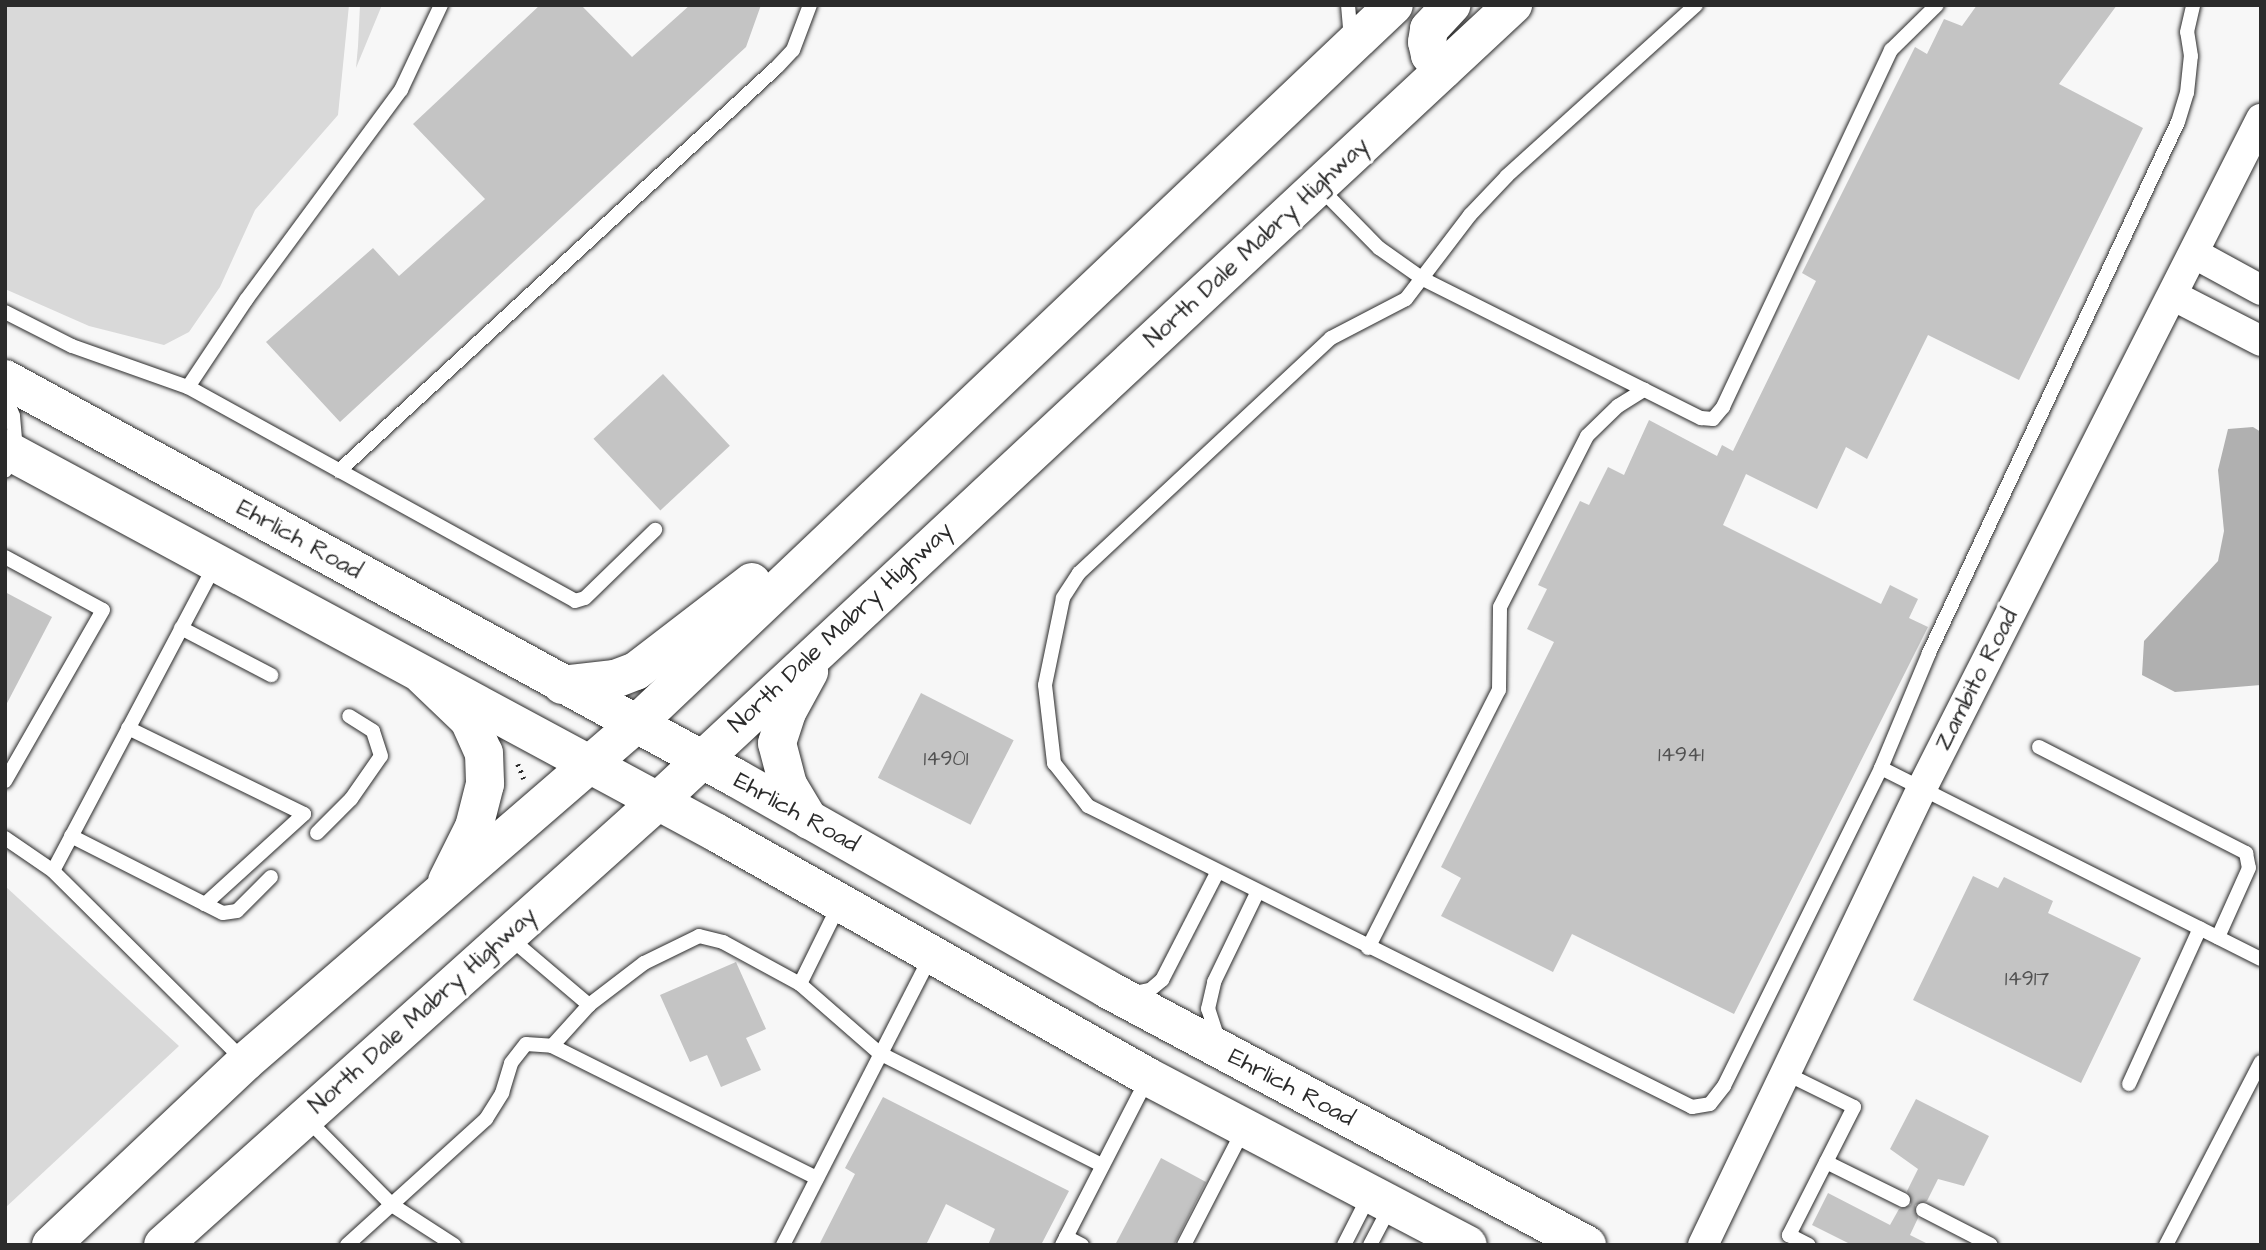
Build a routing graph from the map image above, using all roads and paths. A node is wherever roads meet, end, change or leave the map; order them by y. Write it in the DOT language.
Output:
graph roads {
  1 [pos="441,5"];
  2 [pos="810,5"];
  3 [pos="1348,5"];
  4 [pos="1394,5"];
  5 [pos="1451,5"];
  6 [pos="1513,5"];
  7 [pos="1696,5"];
  8 [pos="1937,5"];
  9 [pos="2193,5"];
  10 [pos="1351,46"];
  11 [pos="1443,70"];
  12 [pos="2261,119"];
  13 [pos="1318,186"];
  14 [pos="2195,254"];
  15 [pos="1423,279"];
  16 [pos="2261,290"];
  17 [pos="2174,296"];
  18 [pos="5,312"];
  19 [pos="2261,341"];
  20 [pos="5,379"];
  21 [pos="188,387"];
  22 [pos="1644,390"];
  23 [pos="5,395"];
  24 [pos="9,458"];
  25 [pos="339,471"];
  26 [pos="856,515"];
  27 [pos="654,530"];
  28 [pos="5,557"];
  29 [pos="215,563"];
  30 [pos="181,628"];
  31 [pos="825,643"];
  32 [pos="271,675"];
  33 [pos="424,676"];
  34 [pos="562,685"];
  35 [pos="349,716"];
  36 [pos="635,725"];
  37 [pos="128,728"];
  38 [pos="2039,747"];
  39 [pos="701,760"];
  40 [pos="517,764"];
  41 [pos="589,767"];
  42 [pos="1881,768"];
  43 [pos="5,781"];
  44 [pos="1923,786"];
  45 [pos="528,787"];
  46 [pos="657,802"];
  47 [pos="809,820"];
  48 [pos="317,833"];
  49 [pos="71,836"];
  50 [pos="5,838"];
  51 [pos="53,871"];
  52 [pos="1217,873"];
  53 [pos="271,877"];
  54 [pos="1257,893"];
  55 [pos="439,897"];
  56 [pos="841,902"];
  57 [pos="205,904"];
  58 [pos="2200,928"];
  59 [pos="506,935"];
  60 [pos="2218,937"];
  61 [pos="1368,948"];
  62 [pos="932,955"];
  63 [pos="2261,959"];
  64 [pos="800,984"];
  65 [pos="1107,989"];
  66 [pos="589,1005"];
  67 [pos="552,1046"];
  68 [pos="879,1053"];
  69 [pos="1232,1056"];
  70 [pos="245,1062"];
  71 [pos="2261,1062"];
  72 [pos="1785,1073"];
  73 [pos="1148,1077"];
  74 [pos="2129,1084"];
  75 [pos="305,1116"];
  76 [pos="1245,1128"];
  77 [pos="1826,1162"];
  78 [pos="1102,1166"];
  79 [pos="817,1178"];
  80 [pos="1381,1199"];
  81 [pos="1903,1200"];
  82 [pos="392,1205"];
  83 [pos="1923,1210"];
  84 [pos="1064,1241"];
  85 [pos="451,1244"];
  86 [pos="51,1245"];
  87 [pos="163,1245"];
  88 [pos="347,1245"];
  89 [pos="783,1245"];
  90 [pos="1082,1245"];
  91 [pos="1184,1245"];
  92 [pos="1344,1245"];
  93 [pos="1370,1245"];
  94 [pos="1468,1245"];
  95 [pos="1587,1245"];
  96 [pos="1703,1245"];
  97 [pos="1809,1245"];
  98 [pos="1991,1245"];
  99 [pos="2166,1245"];
  1 -- 21 [label="lane"];
  2 -- 25 [label="lane"];
  3 -- 10 [label="lane"];
  4 -- 10 [label="main road"];
  5 -- 11 [label="main road"];
  6 -- 11 [label="main road, North Dale Mabry Highway"];
  7 -- 15 [label="lane"];
  8 -- 22 [label="lane"];
  9 -- 42 [label="lane"];
  10 -- 26 [label="main road"];
  11 -- 13 [label="main road, North Dale Mabry Highway"];
  12 -- 14 [label="street, Zambito Road"];
  13 -- 15 [label="lane"];
  13 -- 31 [label="main road, North Dale Mabry Highway"];
  14 -- 16 [label="street"];
  14 -- 17 [label="street, Zambito Road"];
  15 -- 22 [label="lane"];
  15 -- 52 [label="lane"];
  17 -- 19 [label="street"];
  17 -- 44 [label="street, Zambito Road"];
  18 -- 21 [label="lane"];
  20 -- 34 [label="main road, Ehrlich Road"];
  21 -- 25 [label="lane"];
  22 -- 61 [label="lane"];
  23 -- 24 [label="lane"];
  24 -- 29 [label="main road"];
  25 -- 27 [label="lane"];
  26 -- 34 [label="main road"];
  26 -- 36 [label="main road"];
  28 -- 43 [label="lane"];
  29 -- 30 [label="lane"];
  29 -- 33 [label="main road"];
  30 -- 32 [label="lane"];
  30 -- 37 [label="lane"];
  31 -- 39 [label="main road, North Dale Mabry Highway"];
  31 -- 47 [label="main road"];
  33 -- 41 [label="main road"];
  33 -- 55 [label="main road"];
  34 -- 36 [label="main road, Ehrlich Road"];
  35 -- 48 [label="lane"];
  36 -- 39 [label="main road, Ehrlich Road"];
  36 -- 41 [label="main road"];
  37 -- 49 [label="lane"];
  37 -- 57 [label="lane"];
  38 -- 60 [label="lane"];
  39 -- 46 [label="main road, North Dale Mabry Highway"];
  39 -- 47 [label="main road, Ehrlich Road"];
  40 -- 45 [label="path"];
  41 -- 46 [label="main road"];
  41 -- 55 [label="main road"];
  42 -- 44 [label="lane"];
  42 -- 61 [label="lane"];
  44 -- 58 [label="lane"];
  44 -- 72 [label="street, Zambito Road"];
  46 -- 56 [label="main road"];
  46 -- 59 [label="main road, North Dale Mabry Highway"];
  47 -- 65 [label="main road, Ehrlich Road"];
  49 -- 51 [label="lane"];
  49 -- 57 [label="lane"];
  50 -- 51 [label="lane"];
  51 -- 70 [label="lane"];
  52 -- 54 [label="lane"];
  52 -- 65 [label="lane"];
  53 -- 57 [label="lane"];
  54 -- 61 [label="lane"];
  54 -- 69 [label="lane"];
  55 -- 70 [label="main road"];
  56 -- 62 [label="main road"];
  56 -- 64 [label="lane"];
  58 -- 60 [label="lane"];
  58 -- 74 [label="lane"];
  59 -- 66 [label="lane"];
  59 -- 75 [label="main road, North Dale Mabry Highway"];
  60 -- 63 [label="lane"];
  62 -- 68 [label="lane"];
  62 -- 73 [label="main road"];
  64 -- 66 [label="lane"];
  64 -- 68 [label="lane"];
  65 -- 69 [label="main road, Ehrlich Road"];
  66 -- 67 [label="lane"];
  67 -- 79 [label="lane"];
  67 -- 82 [label="lane"];
  68 -- 78 [label="lane"];
  68 -- 79 [label="lane"];
  69 -- 95 [label="main road, Ehrlich Road"];
  70 -- 86 [label="main road"];
  71 -- 99 [label="lane"];
  72 -- 77 [label="lane"];
  72 -- 96 [label="street, Zambito Road"];
  73 -- 76 [label="main road"];
  73 -- 78 [label="lane"];
  75 -- 82 [label="lane"];
  75 -- 87 [label="main road, North Dale Mabry Highway"];
  76 -- 80 [label="main road"];
  76 -- 91 [label="lane"];
  77 -- 81 [label="lane"];
  77 -- 97 [label="lane"];
  78 -- 84 [label="lane"];
  79 -- 89 [label="lane"];
  80 -- 92 [label="lane"];
  80 -- 93 [label="lane"];
  80 -- 94 [label="main road"];
  82 -- 85 [label="lane"];
  82 -- 88 [label="lane"];
  83 -- 98 [label="lane"];
  84 -- 90 [label="lane"];
}
